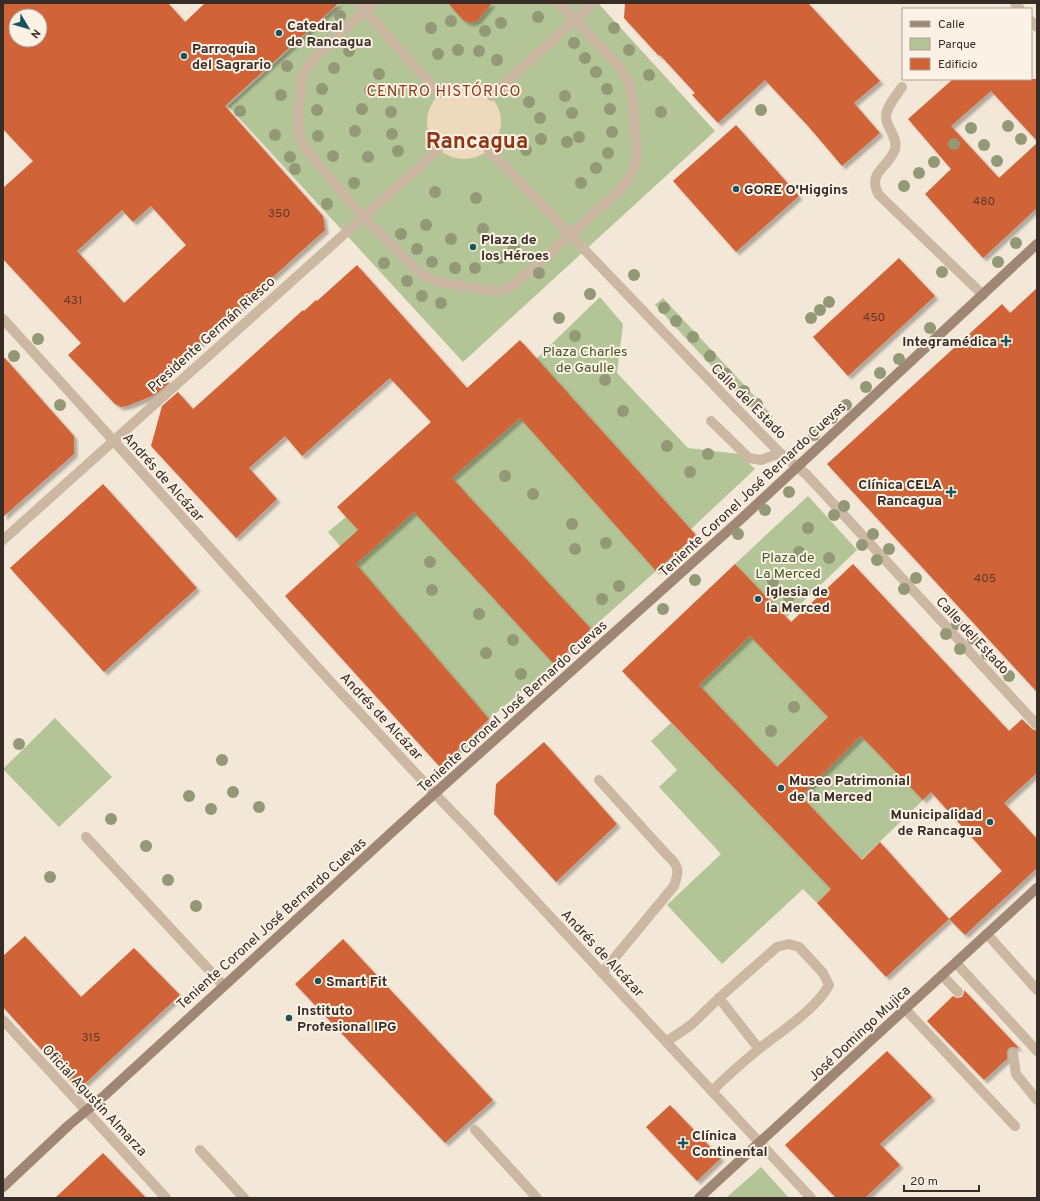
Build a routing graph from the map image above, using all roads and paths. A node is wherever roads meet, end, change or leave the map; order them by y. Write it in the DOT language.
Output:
graph roads {
  1 [pos="372,3"];
  2 [pos="558,3"];
  3 [pos="593,3"];
  4 [pos="361,7"];
  5 [pos="575,19"];
  6 [pos="902,87"];
  7 [pos="440,93"];
  8 [pos="492,96"];
  9 [pos="438,150"];
  10 [pos="489,150"];
  11 [pos="363,217"];
  12 [pos="571,235"];
  13 [pos="1037,244"];
  14 [pos="983,295"];
  15 [pos="3,319"];
  16 [pos="711,422"];
  17 [pos="113,441"];
  18 [pos="780,453"];
  19 [pos="797,466"];
  20 [pos="3,540"];
  21 [pos="1037,725"];
  22 [pos="599,780"];
  23 [pos="435,794"];
  24 [pos="86,837"];
  25 [pos="1037,888"];
  26 [pos="987,934"];
  27 [pos="956,963"];
  28 [pos="602,973"];
  29 [pos="942,975"];
  30 [pos="223,985"];
  31 [pos="1037,990"];
  32 [pos="958,992"];
  33 [pos="719,998"];
  34 [pos="905,1009"];
  35 [pos="3,1020"];
  36 [pos="666,1042"];
  37 [pos="759,1049"];
  38 [pos="1037,1051"];
  39 [pos="1013,1053"];
  40 [pos="712,1091"];
  41 [pos="1037,1100"];
  42 [pos="85,1110"];
  43 [pos="1015,1126"];
  44 [pos="475,1130"];
  45 [pos="760,1143"];
  46 [pos="200,1150"];
  47 [pos="3,1187"];
  48 [pos="166,1198"];
  49 [pos="244,1198"];
  50 [pos="537,1198"];
  51 [pos="699,1198"];
  52 [pos="811,1198"];
  1 -- 4 [label="street"];
  2 -- 5 [label="street"];
  3 -- 5 [label="street"];
  4 -- 7 [label="street"];
  4 -- 11 [label="street"];
  5 -- 8 [label="street"];
  5 -- 12 [label="street"];
  6 -- 14 [label="street"];
  9 -- 11 [label="street, Presidente Germán Riesco"];
  10 -- 12 [label="street, Calle del Estado"];
  11 -- 12 [label="street"];
  11 -- 17 [label="street, Presidente Germán Riesco"];
  12 -- 18 [label="street, Calle del Estado"];
  13 -- 14 [label="main road, Teniente Coronel José Bernardo Cuevas"];
  14 -- 19 [label="main road, Teniente Coronel José Bernardo Cuevas"];
  15 -- 17 [label="street, Andrés de Alcázar"];
  16 -- 18 [label="street"];
  17 -- 20 [label="street, Presidente Germán Riesco"];
  17 -- 23 [label="street, Andrés de Alcázar"];
  18 -- 19 [label="street, Calle del Estado"];
  19 -- 21 [label="street, Calle del Estado"];
  19 -- 23 [label="main road, Teniente Coronel José Bernardo Cuevas"];
  22 -- 28 [label="street"];
  23 -- 28 [label="street, Andrés de Alcázar"];
  23 -- 30 [label="main road, Teniente Coronel José Bernardo Cuevas"];
  24 -- 30 [label="street"];
  25 -- 26 [label="main road, José Domingo Mujica"];
  26 -- 27 [label="main road, José Domingo Mujica"];
  26 -- 31 [label="street"];
  27 -- 29 [label="main road, José Domingo Mujica"];
  27 -- 38 [label="street"];
  28 -- 36 [label="street, Andrés de Alcázar"];
  29 -- 32 [label="street"];
  29 -- 34 [label="main road, José Domingo Mujica"];
  30 -- 42 [label="main road, Teniente Coronel José Bernardo Cuevas"];
  33 -- 36 [label="street"];
  33 -- 37 [label="street"];
  33 -- 37 [label="street"];
  34 -- 43 [label="street"];
  34 -- 45 [label="main road, José Domingo Mujica"];
  35 -- 42 [label="street, Oficial Agustín Almarza"];
  36 -- 40 [label="street, Andrés de Alcázar"];
  37 -- 40 [label="street"];
  39 -- 41 [label="street"];
  40 -- 45 [label="street, Andrés de Alcázar"];
  42 -- 47 [label="main road, Teniente Coronel José Bernardo Cuevas"];
  42 -- 48 [label="street, Oficial Agustín Almarza"];
  44 -- 50 [label="street"];
  45 -- 51 [label="main road, José Domingo Mujica"];
  45 -- 52 [label="street, Andrés de Alcázar"];
  46 -- 49 [label="street"];
}
